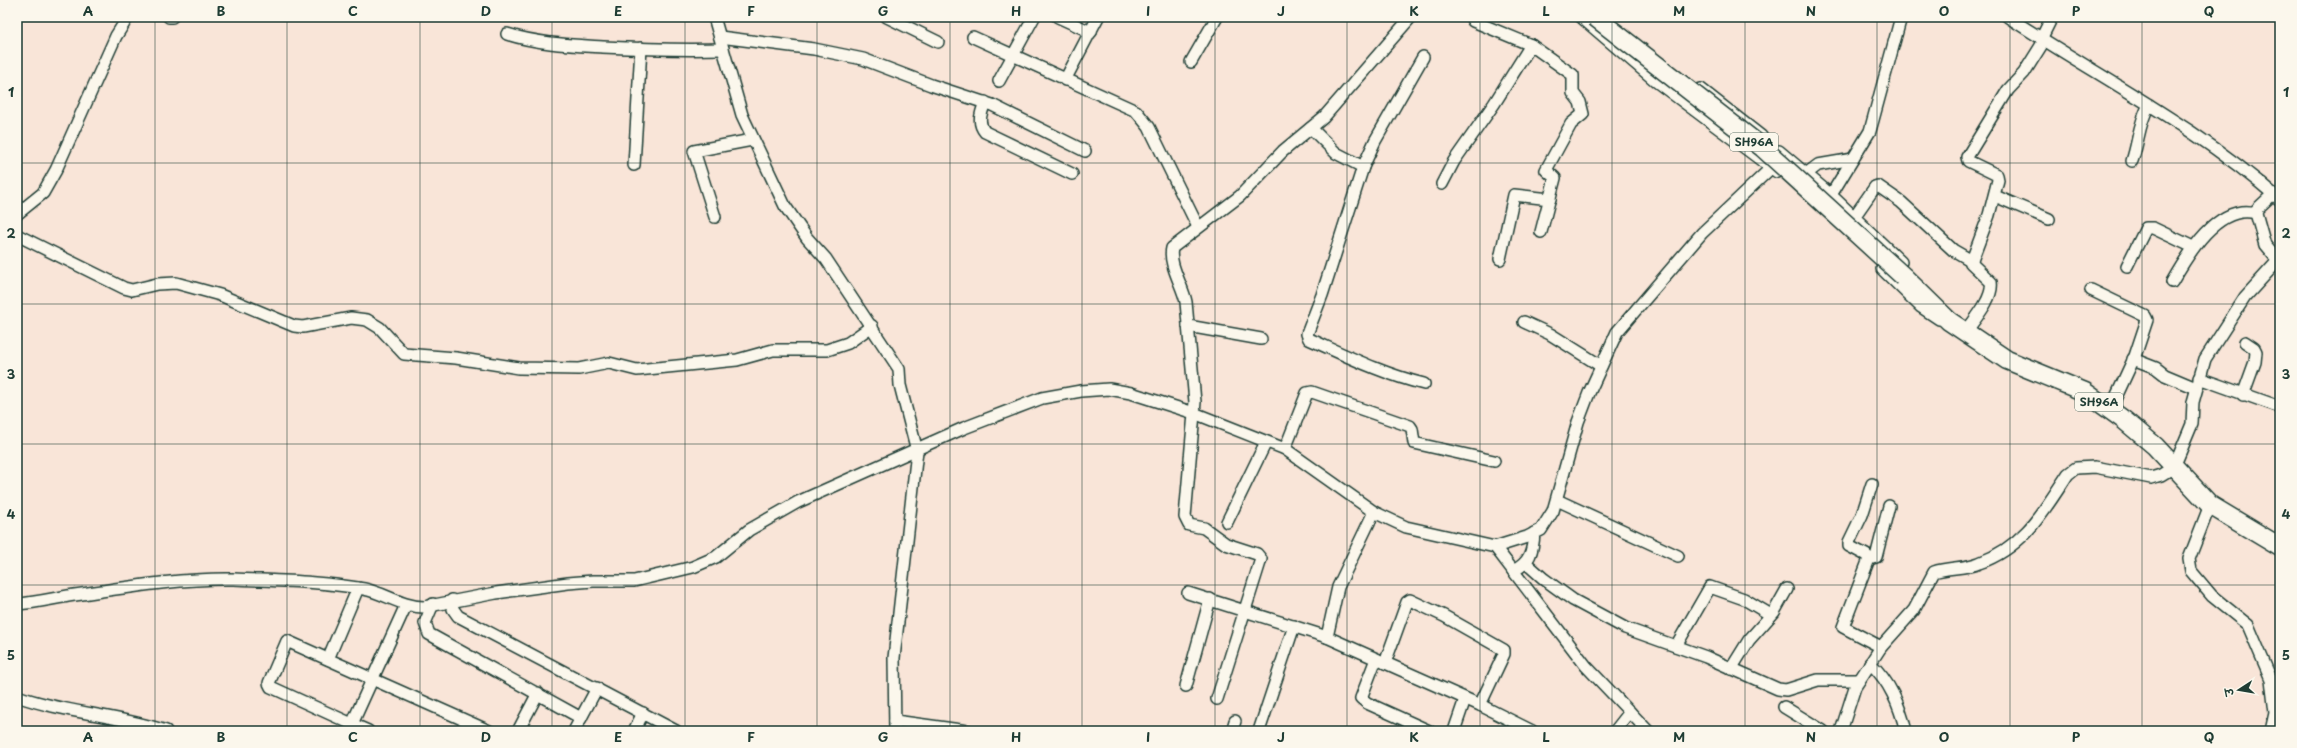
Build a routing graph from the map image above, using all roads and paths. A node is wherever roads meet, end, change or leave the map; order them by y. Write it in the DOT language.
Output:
graph roads {
  1 [pos="128,17"];
  2 [pos="169,17"];
  3 [pos="172,17"];
  4 [pos="714,17"];
  5 [pos="886,17"];
  6 [pos="1034,17"];
  7 [pos="1058,17"];
  8 [pos="1098,17"];
  9 [pos="1217,17"];
  10 [pos="1411,17"];
  11 [pos="1471,17"];
  12 [pos="1581,17"];
  13 [pos="1595,17"];
  14 [pos="1608,17"];
  15 [pos="1901,17"];
  16 [pos="2008,17"];
  17 [pos="2052,17"];
  18 [pos="1090,32"];
  19 [pos="507,34"];
  20 [pos="973,37"];
  21 [pos="720,38"];
  22 [pos="2043,40"];
  23 [pos="938,42"];
  24 [pos="1531,45"];
  25 [pos="641,48"];
  26 [pos="723,49"];
  27 [pos="1014,56"];
  28 [pos="1423,57"];
  29 [pos="1191,62"];
  30 [pos="1066,80"];
  31 [pos="999,81"];
  32 [pos="985,102"];
  33 [pos="2149,105"];
  34 [pos="1311,128"];
  35 [pos="752,140"];
  36 [pos="1085,151"];
  37 [pos="1786,158"];
  38 [pos="1853,159"];
  39 [pos="2132,161"];
  40 [pos="634,166"];
  41 [pos="1363,167"];
  42 [pos="1771,168"];
  43 [pos="1072,174"];
  44 [pos="1806,174"];
  45 [pos="1442,184"];
  46 [pos="1831,195"];
  47 [pos="1995,196"];
  48 [pos="2277,197"];
  49 [pos="1550,199"];
  50 [pos="2256,213"];
  51 [pos="17,214"];
  52 [pos="715,217"];
  53 [pos="1854,217"];
  54 [pos="2049,219"];
  55 [pos="1198,227"];
  56 [pos="1541,232"];
  57 [pos="17,235"];
  58 [pos="2193,247"];
  59 [pos="1500,259"];
  60 [pos="1972,261"];
  61 [pos="2127,266"];
  62 [pos="2172,282"];
  63 [pos="2091,290"];
  64 [pos="1949,320"];
  65 [pos="1524,322"];
  66 [pos="872,326"];
  67 [pos="1188,326"];
  68 [pos="1965,333"];
  69 [pos="1260,339"];
  70 [pos="2245,342"];
  71 [pos="2133,359"];
  72 [pos="1601,366"];
  73 [pos="2197,383"];
  74 [pos="1424,384"];
  75 [pos="2243,395"];
  76 [pos="2280,407"];
  77 [pos="2110,410"];
  78 [pos="1194,413"];
  79 [pos="1266,442"];
  80 [pos="1285,449"];
  81 [pos="917,451"];
  82 [pos="1494,461"];
  83 [pos="2174,467"];
  84 [pos="1872,484"];
  85 [pos="1557,500"];
  86 [pos="2210,505"];
  87 [pos="1889,506"];
  88 [pos="1374,512"];
  89 [pos="1227,522"];
  90 [pos="1534,533"];
  91 [pos="1495,547"];
  92 [pos="2280,547"];
  93 [pos="1678,556"];
  94 [pos="1869,559"];
  95 [pos="1526,563"];
  96 [pos="1513,571"];
  97 [pos="358,588"];
  98 [pos="1787,589"];
  99 [pos="1528,591"];
  100 [pos="1188,593"];
  101 [pos="1210,599"];
  102 [pos="452,600"];
  103 [pos="17,604"];
  104 [pos="433,604"];
  105 [pos="406,605"];
  106 [pos="1244,610"];
  107 [pos="1771,614"];
  108 [pos="1294,626"];
  109 [pos="1327,637"];
  110 [pos="1676,646"];
  111 [pos="1882,648"];
  112 [pos="328,659"];
  113 [pos="1381,661"];
  114 [pos="1870,663"];
  115 [pos="1731,669"];
  116 [pos="372,679"];
  117 [pos="1859,680"];
  118 [pos="1186,686"];
  119 [pos="597,688"];
  120 [pos="538,693"];
  121 [pos="17,696"];
  122 [pos="1217,699"];
  123 [pos="1465,699"];
  124 [pos="1480,705"];
  125 [pos="1784,707"];
  126 [pos="1630,712"];
  127 [pos="643,713"];
  128 [pos="581,718"];
  129 [pos="352,724"];
  130 [pos="895,726"];
  131 [pos="166,731"];
  132 [pos="368,731"];
  133 [pos="488,731"];
  134 [pos="518,731"];
  135 [pos="574,731"];
  136 [pos="634,731"];
  137 [pos="676,731"];
  138 [pos="968,731"];
  139 [pos="1259,731"];
  140 [pos="1428,731"];
  141 [pos="1454,731"];
  142 [pos="1532,731"];
  143 [pos="1615,731"];
  144 [pos="1648,731"];
  145 [pos="1823,731"];
  146 [pos="1841,731"];
  147 [pos="1906,731"];
  148 [pos="2271,731"];
  1 -- 51 [label="street"];
  2 -- 3 [label="street"];
  4 -- 21 [label="street"];
  5 -- 23 [label="street"];
  6 -- 27 [label="street"];
  7 -- 18 [label="street"];
  8 -- 18 [label="street"];
  9 -- 29 [label="street"];
  10 -- 34 [label="street"];
  11 -- 24 [label="street"];
  12 -- 42 [label="street"];
  13 -- 64 [label="main road, SH96A, bridge"];
  14 -- 37 [label="street"];
  15 -- 38 [label="street"];
  16 -- 22 [label="street"];
  17 -- 22 [label="street"];
  18 -- 30 [label="street"];
  19 -- 25 [label="street"];
  20 -- 27 [label="street"];
  21 -- 26 [label="street"];
  21 -- 32 [label="street"];
  22 -- 33 [label="street"];
  22 -- 47 [label="street"];
  24 -- 45 [label="street"];
  24 -- 49 [label="street"];
  25 -- 26 [label="street"];
  25 -- 40 [label="street"];
  26 -- 35 [label="street"];
  27 -- 30 [label="street"];
  27 -- 31 [label="street"];
  28 -- 41 [label="street"];
  30 -- 55 [label="street"];
  32 -- 36 [label="street"];
  32 -- 43 [label="street"];
  33 -- 39 [label="street"];
  33 -- 48 [label="street"];
  34 -- 41 [label="street"];
  34 -- 55 [label="street"];
  35 -- 52 [label="street"];
  35 -- 66 [label="street"];
  37 -- 42 [label="street"];
  37 -- 44 [label="street"];
  38 -- 44 [label="street"];
  38 -- 46 [label="street"];
  41 -- 74 [label="street"];
  42 -- 64 [label="street"];
  42 -- 72 [label="street"];
  44 -- 46 [label="street"];
  46 -- 53 [label="street"];
  47 -- 54 [label="street"];
  47 -- 60 [label="street"];
  48 -- 50 [label="street"];
  49 -- 56 [label="street"];
  49 -- 59 [label="street"];
  50 -- 58 [label="street"];
  50 -- 73 [label="street"];
  53 -- 60 [label="street"];
  53 -- 64 [label="street"];
  55 -- 67 [label="street"];
  57 -- 66 [label="street"];
  58 -- 61 [label="street"];
  58 -- 62 [label="street"];
  60 -- 68 [label="street"];
  63 -- 71 [label="street"];
  64 -- 68 [label="main road, SH96A"];
  65 -- 72 [label="street"];
  66 -- 81 [label="street"];
  67 -- 69 [label="street"];
  67 -- 78 [label="street"];
  68 -- 77 [label="main road, SH96A"];
  70 -- 75 [label="street"];
  71 -- 73 [label="street"];
  71 -- 77 [label="street"];
  72 -- 85 [label="street"];
  73 -- 75 [label="street"];
  73 -- 83 [label="street"];
  75 -- 76 [label="street"];
  77 -- 83 [label="main road, SH96A"];
  78 -- 79 [label="street"];
  78 -- 81 [label="street"];
  78 -- 106 [label="street"];
  79 -- 80 [label="street"];
  79 -- 89 [label="street"];
  80 -- 82 [label="street"];
  80 -- 88 [label="street"];
  81 -- 102 [label="street"];
  81 -- 130 [label="street"];
  83 -- 86 [label="main road, SH96A"];
  83 -- 111 [label="street"];
  84 -- 94 [label="street"];
  85 -- 90 [label="street"];
  85 -- 93 [label="street"];
  86 -- 92 [label="main road, SH96A"];
  86 -- 148 [label="street"];
  87 -- 94 [label="street"];
  88 -- 91 [label="street"];
  88 -- 109 [label="street"];
  90 -- 91 [label="street"];
  90 -- 95 [label="street"];
  91 -- 96 [label="street"];
  94 -- 111 [label="street"];
  95 -- 96 [label="street"];
  95 -- 99 [label="street"];
  95 -- 110 [label="street"];
  96 -- 99 [label="street"];
  97 -- 103 [label="street"];
  97 -- 105 [label="street"];
  97 -- 112 [label="street"];
  98 -- 107 [label="street"];
  99 -- 126 [label="street"];
  100 -- 101 [label="street"];
  101 -- 106 [label="street"];
  101 -- 118 [label="street"];
  102 -- 104 [label="street"];
  102 -- 119 [label="street"];
  104 -- 105 [label="street"];
  104 -- 120 [label="street"];
  105 -- 116 [label="street"];
  106 -- 108 [label="street"];
  106 -- 122 [label="street"];
  107 -- 110 [label="street"];
  107 -- 115 [label="street"];
  108 -- 109 [label="street"];
  108 -- 139 [label="street"];
  109 -- 113 [label="street"];
  110 -- 115 [label="street"];
  111 -- 114 [label="street"];
  112 -- 116 [label="street"];
  112 -- 129 [label="street"];
  113 -- 123 [label="street"];
  113 -- 124 [label="street"];
  113 -- 140 [label="street"];
  114 -- 117 [label="street"];
  114 -- 147 [label="street"];
  115 -- 117 [label="street"];
  116 -- 129 [label="street"];
  116 -- 133 [label="street"];
  117 -- 146 [label="street"];
  119 -- 127 [label="street"];
  119 -- 128 [label="street"];
  120 -- 128 [label="street"];
  120 -- 134 [label="street"];
  121 -- 131 [label="street"];
  123 -- 124 [label="street"];
  123 -- 141 [label="street"];
  124 -- 142 [label="street"];
  125 -- 145 [label="street"];
  126 -- 143 [label="street"];
  126 -- 144 [label="street"];
  127 -- 136 [label="street"];
  127 -- 137 [label="street"];
  128 -- 135 [label="street"];
  129 -- 132 [label="street"];
  130 -- 138 [label="street"];
}
